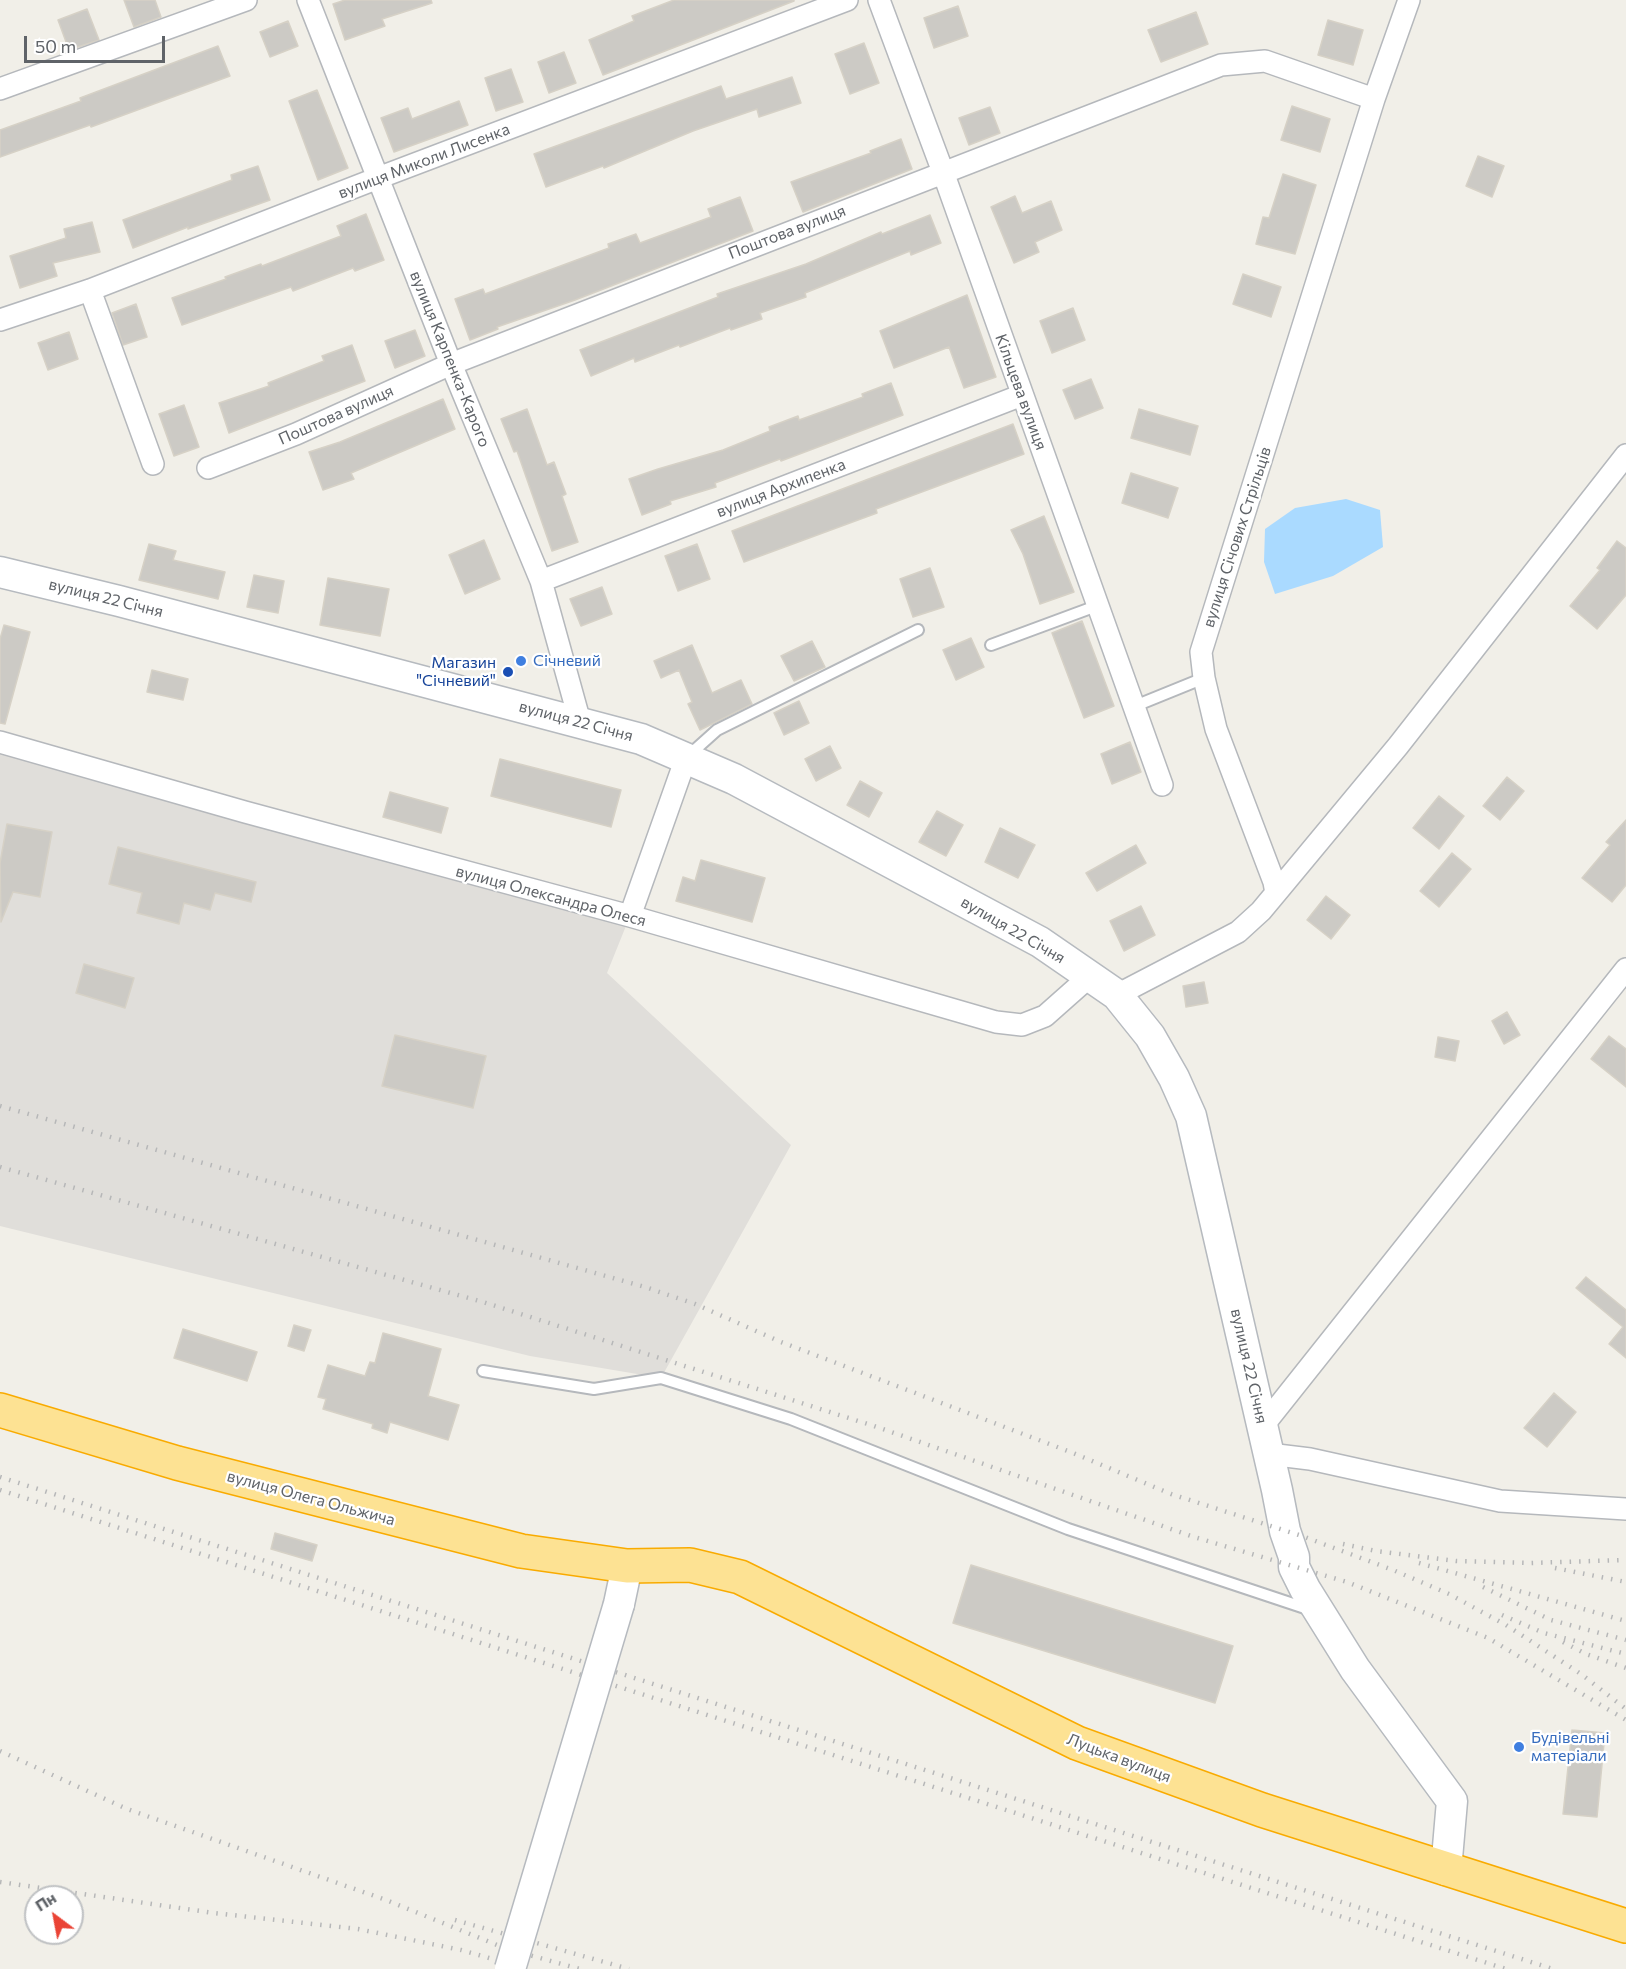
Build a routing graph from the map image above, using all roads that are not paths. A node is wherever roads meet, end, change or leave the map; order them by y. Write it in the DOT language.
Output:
graph roads {
  1 [pos="246,0"];
  2 [pos="308,0"];
  3 [pos="847,0"];
  4 [pos="879,0"];
  5 [pos="1409,0"];
  6 [pos="0,89"];
  7 [pos="1374,99"];
  8 [pos="943,172"];
  9 [pos="378,178"];
  10 [pos="90,290"];
  11 [pos="0,320"];
  12 [pos="451,364"];
  13 [pos="1022,395"];
  14 [pos="1626,455"];
  15 [pos="153,464"];
  16 [pos="208,468"];
  17 [pos="0,572"];
  18 [pos="541,581"];
  19 [pos="1099,605"];
  20 [pos="918,630"];
  21 [pos="991,645"];
  22 [pos="1204,678"];
  23 [pos="1135,706"];
  24 [pos="580,722"];
  25 [pos="0,742"];
  26 [pos="686,758"];
  27 [pos="1162,785"];
  28 [pos="1276,893"];
  29 [pos="630,916"];
  30 [pos="1626,969"];
  31 [pos="1089,977"];
  32 [pos="1117,995"];
  33 [pos="483,1371"];
  34 [pos="0,1410"];
  35 [pos="1266,1440"];
  36 [pos="1626,1509"];
  37 [pos="627,1566"];
  38 [pos="1320,1613"];
  39 [pos="1446,1870"];
  40 [pos="1626,1926"];
  41 [pos="510,1969"];
  1 -- 6 [label="street"];
  2 -- 9 [label="street, вулиця Карпенка-Карого"];
  3 -- 9 [label="street, вулиця Миколи Лисенка"];
  4 -- 8 [label="street, Кільцева вулиця"];
  5 -- 7 [label="street, вулиця Січових Стрільців"];
  7 -- 8 [label="street, Поштова вулиця"];
  7 -- 22 [label="street, вулиця Січових Стрільців"];
  8 -- 12 [label="street, Поштова вулиця"];
  8 -- 13 [label="street, Кільцева вулиця"];
  9 -- 10 [label="street, вулиця Миколи Лисенка"];
  9 -- 12 [label="street, вулиця Карпенка-Карого"];
  10 -- 11 [label="street, вулиця Миколи Лисенка"];
  10 -- 15 [label="street"];
  12 -- 16 [label="street, Поштова вулиця"];
  12 -- 18 [label="street, вулиця Карпенка-Карого"];
  13 -- 18 [label="street, вулиця Архипенка"];
  13 -- 19 [label="street, Кільцева вулиця"];
  14 -- 28 [label="street"];
  17 -- 24 [label="street, вулиця 22 Січня"];
  18 -- 24 [label="street, вулиця Карпенка-Карого"];
  19 -- 21 [label="lane"];
  19 -- 23 [label="street, Кільцева вулиця"];
  20 -- 26 [label="lane"];
  22 -- 23 [label="lane"];
  22 -- 28 [label="street, вулиця Січових Стрільців"];
  23 -- 27 [label="street, Кільцева вулиця"];
  24 -- 26 [label="street, вулиця 22 Січня"];
  25 -- 29 [label="street, вулиця Олександра Олеся"];
  26 -- 29 [label="street"];
  26 -- 31 [label="street, вулиця 22 Січня"];
  28 -- 32 [label="street"];
  29 -- 31 [label="street, вулиця Олександра Олеся"];
  30 -- 35 [label="street"];
  31 -- 32 [label="street, вулиця 22 Січня"];
  32 -- 35 [label="street, вулиця 22 Січня"];
  33 -- 38 [label="lane"];
  34 -- 37 [label="highway, вулиця Олега Ольжича"];
  35 -- 36 [label="street"];
  35 -- 38 [label="street, вулиця 22 Січня"];
  37 -- 39 [label="highway, Луцька вулиця"];
  37 -- 41 [label="street, bridge"];
  38 -- 39 [label="street, вулиця 22 Січня"];
  39 -- 40 [label="highway, Луцька вулиця"];
}
